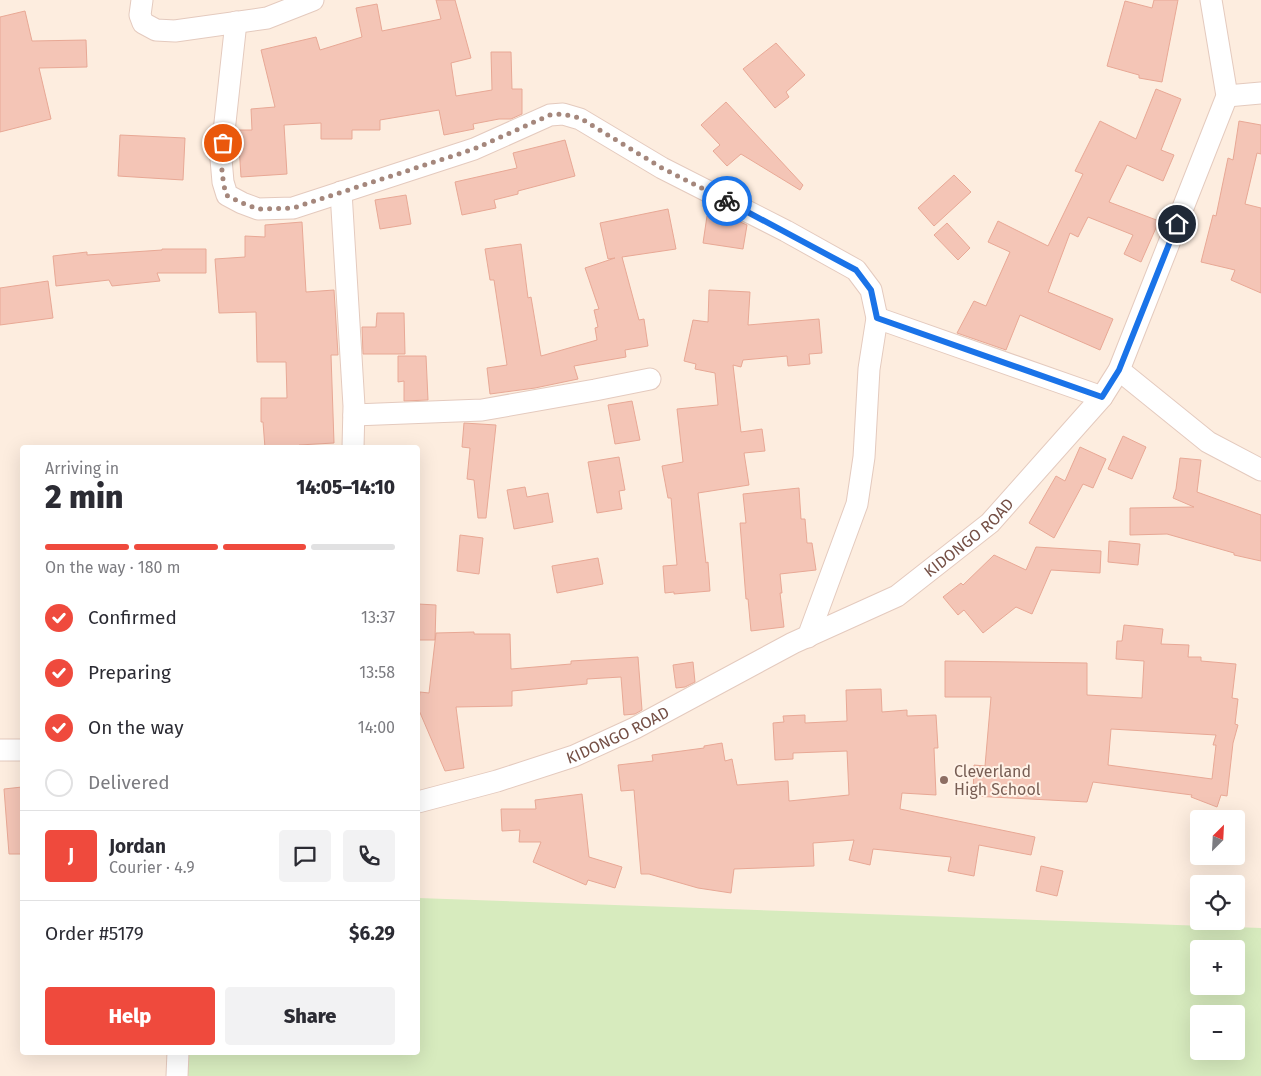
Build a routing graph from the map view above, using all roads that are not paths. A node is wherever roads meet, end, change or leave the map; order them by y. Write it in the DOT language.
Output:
graph roads {
  1 [pos="142,0"];
  2 [pos="313,0"];
  3 [pos="1211,0"];
  4 [pos="236,22"];
  5 [pos="1261,93"];
  6 [pos="1227,96"];
  7 [pos="341,192"];
  8 [pos="877,318"];
  9 [pos="1119,370"];
  10 [pos="650,379"];
  11 [pos="1102,397"];
  12 [pos="354,415"];
  13 [pos="353,445"];
  14 [pos="1261,470"];
  15 [pos="808,637"];
  16 [pos="0,750"];
  17 [pos="20,750"];
  18 [pos="420,801"];
  19 [pos="178,1055"];
  20 [pos="177,1076"];
  1 -- 4 [label="street"];
  2 -- 4 [label="street"];
  3 -- 6 [label="street"];
  4 -- 7 [label="street"];
  5 -- 6 [label="street"];
  6 -- 9 [label="street, KIDONGO ROAD"];
  7 -- 8 [label="street"];
  7 -- 12 [label="street"];
  8 -- 11 [label="street"];
  8 -- 15 [label="street"];
  9 -- 11 [label="street, KIDONGO ROAD"];
  9 -- 14 [label="street"];
  10 -- 12 [label="street"];
  11 -- 15 [label="street, KIDONGO ROAD"];
  12 -- 13 [label="street"];
  15 -- 18 [label="street, KIDONGO ROAD"];
  16 -- 17 [label="street"];
  19 -- 20 [label="street"];
}
